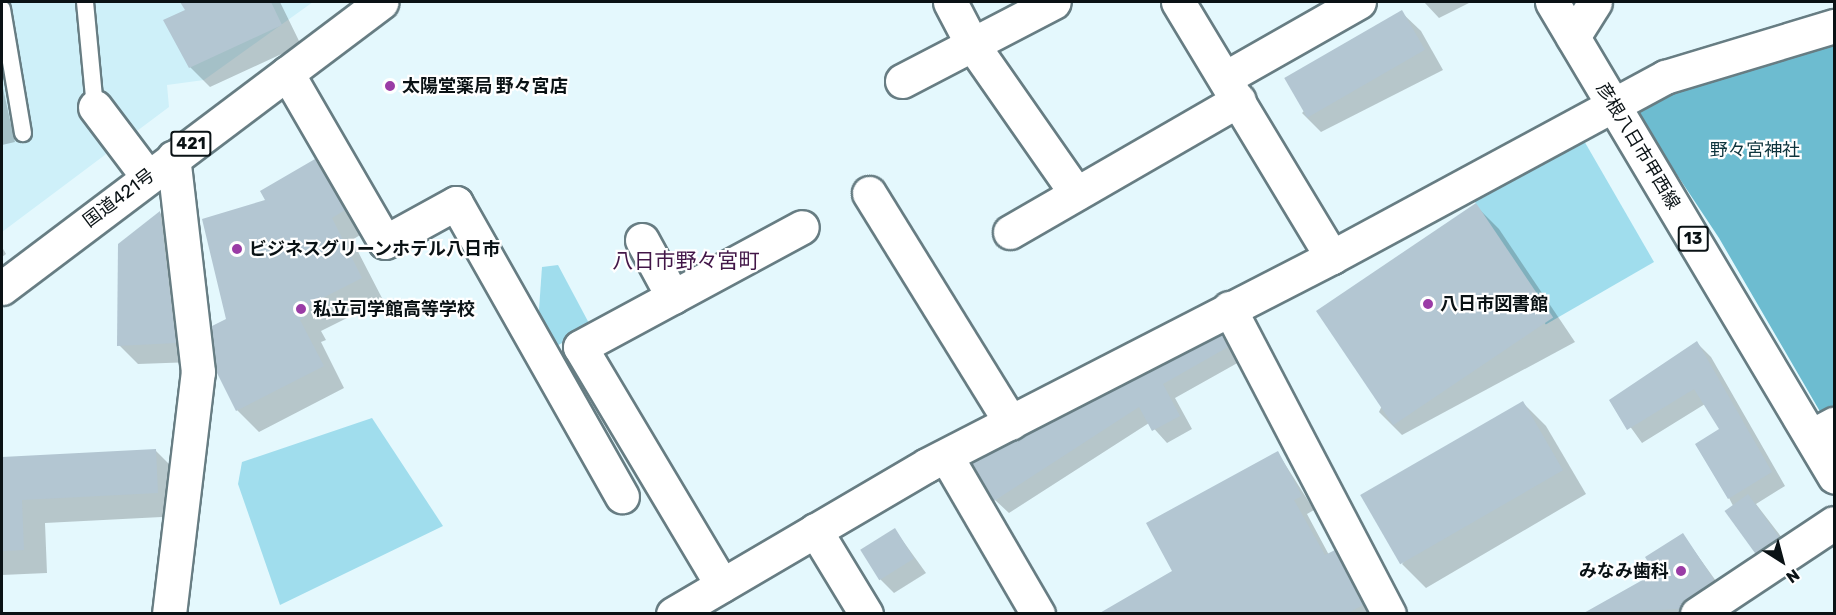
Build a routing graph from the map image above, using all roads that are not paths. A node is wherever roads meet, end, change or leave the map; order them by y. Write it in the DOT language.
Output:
graph roads {
  1 [pos="85,2"];
  2 [pos="381,2"];
  3 [pos="950,2"];
  4 [pos="1054,2"];
  5 [pos="1178,2"];
  6 [pos="1359,2"];
  7 [pos="1552,2"];
  8 [pos="1595,2"];
  9 [pos="2,9"];
  10 [pos="1834,26"];
  11 [pos="1573,37"];
  12 [pos="972,44"];
  13 [pos="287,73"];
  14 [pos="902,81"];
  15 [pos="1232,89"];
  16 [pos="95,107"];
  17 [pos="1615,108"];
  18 [pos="23,133"];
  19 [pos="173,157"];
  20 [pos="147,176"];
  21 [pos="869,193"];
  22 [pos="1076,193"];
  23 [pos="802,227"];
  24 [pos="1010,232"];
  25 [pos="642,240"];
  26 [pos="1332,257"];
  27 [pos="2,288"];
  28 [pos="673,297"];
  29 [pos="1229,308"];
  30 [pos="1011,423"];
  31 [pos="1823,430"];
  32 [pos="946,456"];
  33 [pos="1834,476"];
  34 [pos="622,496"];
  35 [pos="1834,523"];
  36 [pos="815,530"];
  37 [pos="722,585"];
  38 [pos="679,612"];
  39 [pos="169,614"];
  40 [pos="866,614"];
  41 [pos="1038,614"];
  42 [pos="1389,614"];
  43 [pos="1697,614"];
  1 -- 16 [label="lane"];
  2 -- 13 [label="main road, 国道421号 / 421"];
  3 -- 12 [label="main road"];
  4 -- 12 [label="main road"];
  5 -- 15 [label="main road"];
  6 -- 15 [label="main road"];
  7 -- 11 [label="main road, 彦根八日市甲西線 / 13"];
  8 -- 11 [label="main road"];
  9 -- 18 [label="lane"];
  10 -- 17 [label="main road"];
  11 -- 17 [label="main road, 彦根八日市甲西線 / 13"];
  12 -- 14 [label="main road"];
  12 -- 22 [label="main road"];
  13 -- 19 [label="main road, 国道421号 / 421"];
  13 -- 34 [label="main road"];
  15 -- 22 [label="main road"];
  15 -- 26 [label="main road"];
  16 -- 20 [label="main road"];
  17 -- 26 [label="main road"];
  17 -- 31 [label="main road, 彦根八日市甲西線 / 13"];
  19 -- 20 [label="main road, 国道421号 / 421"];
  19 -- 39 [label="main road"];
  20 -- 27 [label="main road, 国道421号 / 421"];
  21 -- 30 [label="main road"];
  22 -- 24 [label="main road"];
  23 -- 28 [label="main road"];
  25 -- 28 [label="main road"];
  26 -- 29 [label="main road"];
  28 -- 37 [label="main road"];
  29 -- 30 [label="main road"];
  29 -- 42 [label="main road"];
  30 -- 32 [label="main road"];
  31 -- 33 [label="main road, 彦根八日市甲西線 / 13"];
  32 -- 36 [label="main road"];
  32 -- 41 [label="main road"];
  35 -- 43 [label="main road"];
  36 -- 37 [label="main road"];
  36 -- 40 [label="main road"];
  37 -- 38 [label="main road"];
}
